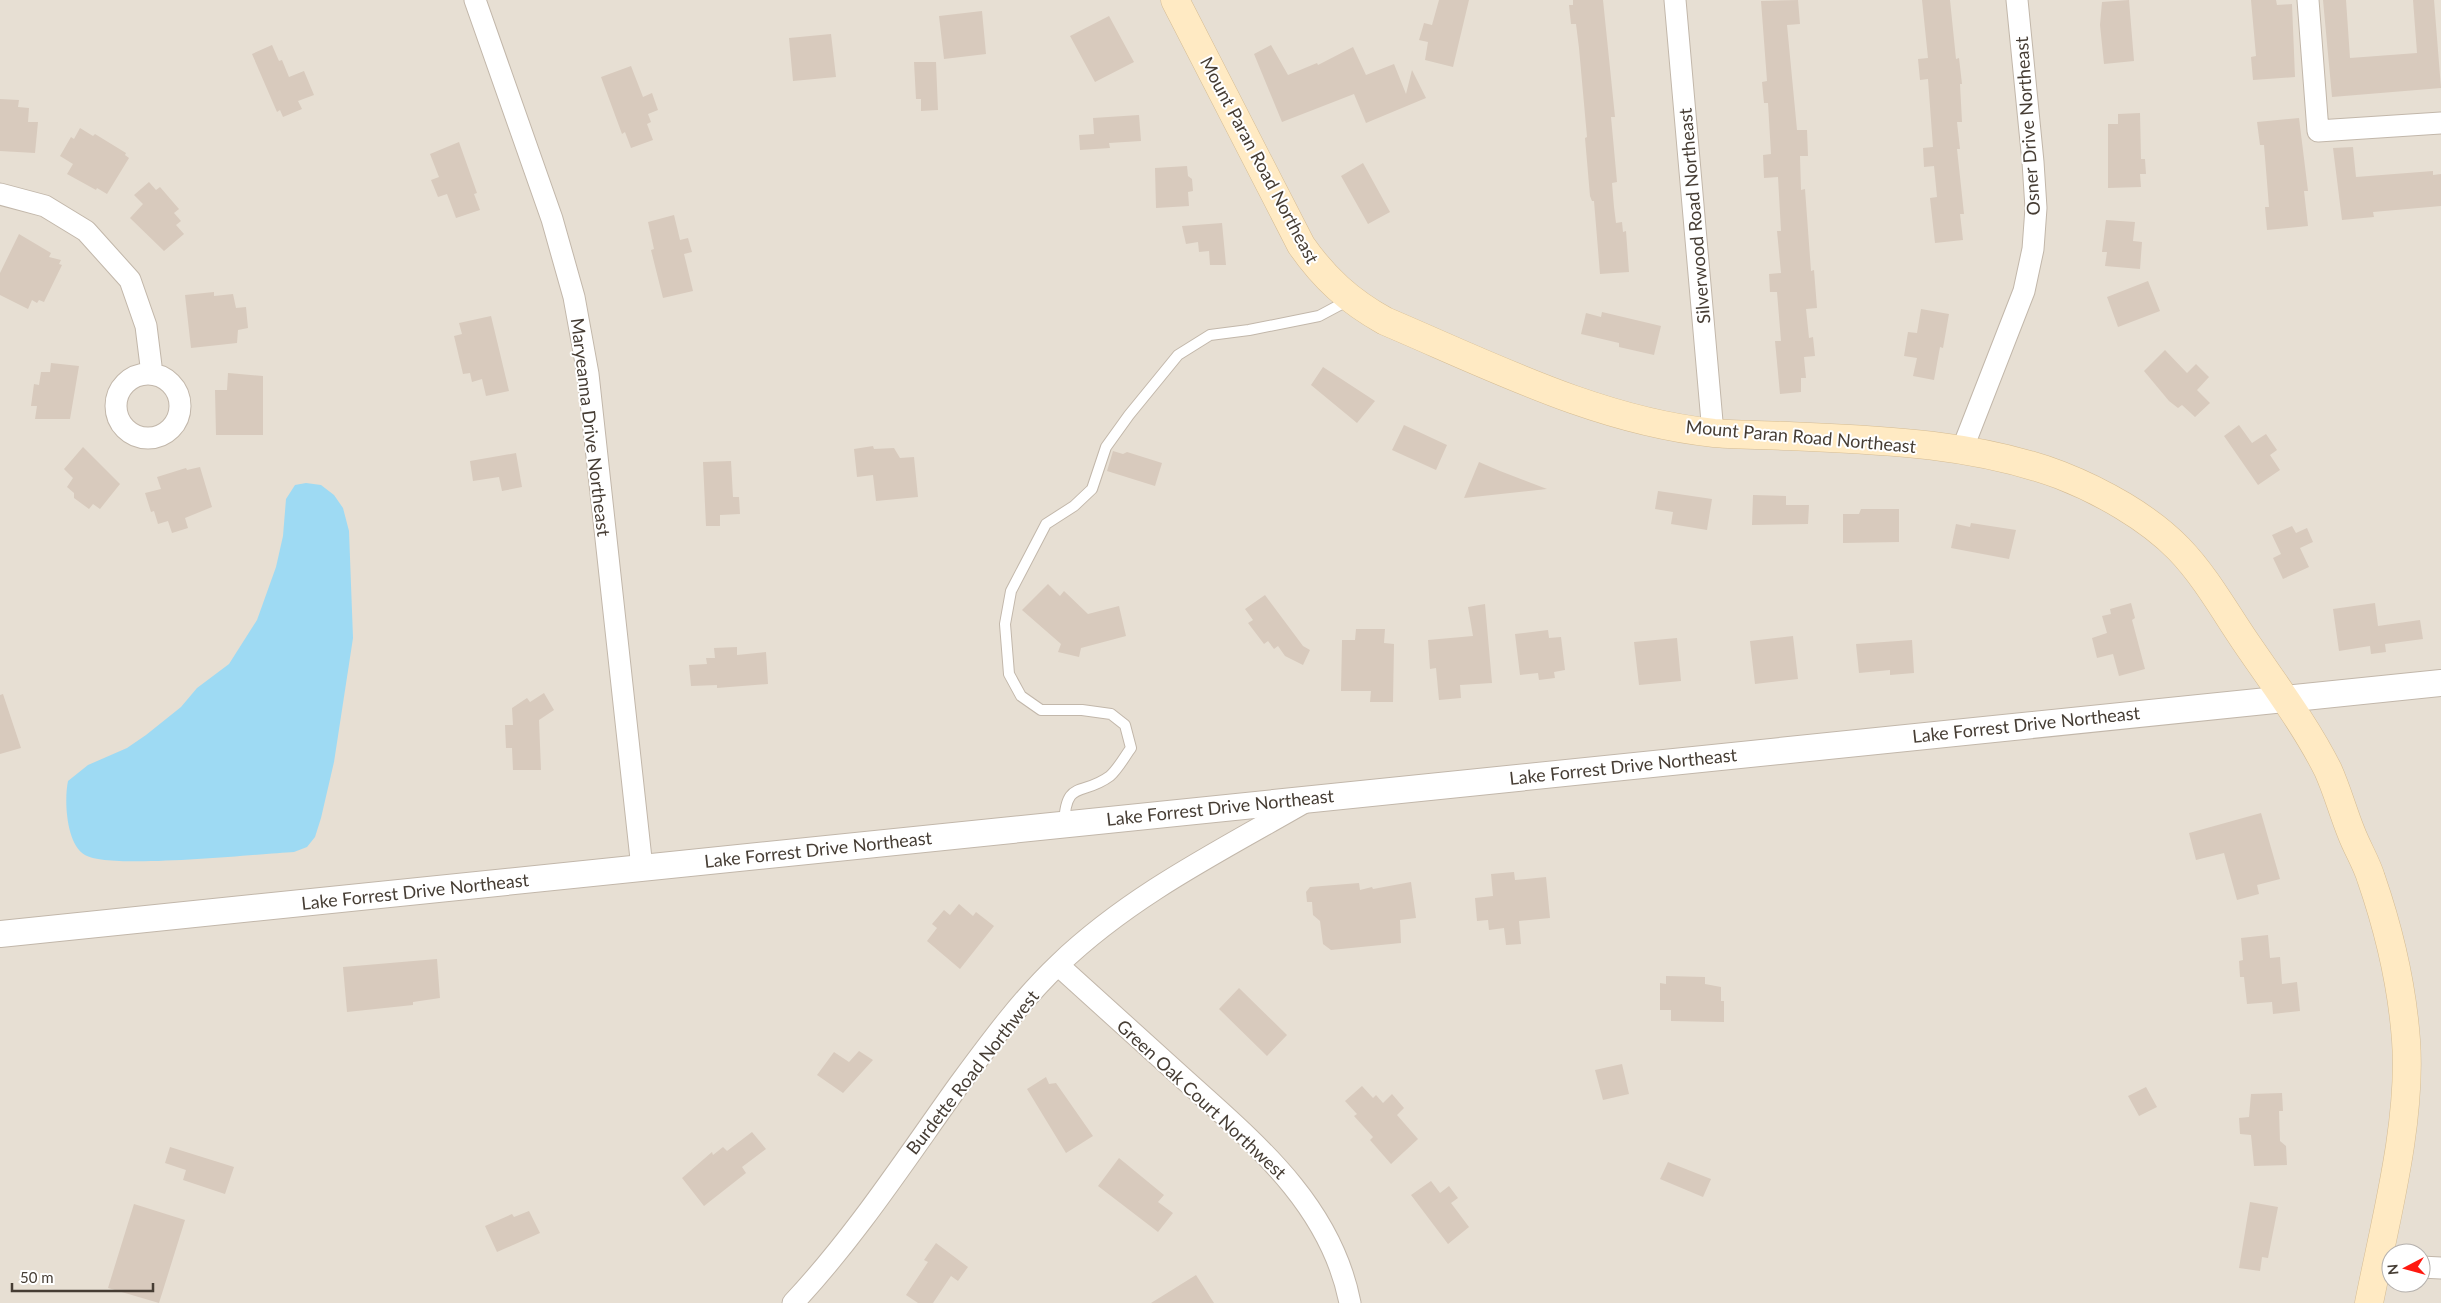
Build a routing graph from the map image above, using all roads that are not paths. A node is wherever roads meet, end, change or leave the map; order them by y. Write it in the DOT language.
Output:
graph roads {
  1 [pos="475,0"];
  2 [pos="1675,0"];
  3 [pos="2017,0"];
  4 [pos="2308,0"];
  5 [pos="1179,1"];
  6 [pos="2441,123"];
  7 [pos="0,194"];
  8 [pos="1350,299"];
  9 [pos="152,374"];
  10 [pos="1713,432"];
  11 [pos="1962,450"];
  12 [pos="2441,683"];
  13 [pos="2283,698"];
  14 [pos="1312,798"];
  15 [pos="1064,824"];
  16 [pos="642,868"];
  17 [pos="0,934"];
  18 [pos="1058,965"];
  19 [pos="2386,1243"];
  20 [pos="2381,1271"];
  21 [pos="793,1303"];
  22 [pos="1350,1303"];
  23 [pos="2368,1303"];
  1 -- 16 [label="street, Maryeanna Drive Northeast"];
  2 -- 10 [label="street, Silverwood Road Northeast"];
  3 -- 11 [label="street, Osner Drive Northeast"];
  4 -- 6 [label="street"];
  5 -- 8 [label="main road, Mount Paran Road Northeast"];
  7 -- 9 [label="street"];
  8 -- 10 [label="main road, Mount Paran Road Northeast"];
  8 -- 15 [label="lane"];
  10 -- 11 [label="main road, Mount Paran Road Northeast"];
  11 -- 13 [label="main road, Mount Paran Road Northeast"];
  12 -- 13 [label="street, Lake Forrest Drive Northeast"];
  13 -- 14 [label="street, Lake Forrest Drive Northeast"];
  13 -- 19 [label="main road, Mount Paran Road Northeast"];
  14 -- 15 [label="street, Lake Forrest Drive Northeast"];
  14 -- 18 [label="street, Burdette Road Northwest"];
  15 -- 16 [label="street, Lake Forrest Drive Northeast"];
  16 -- 17 [label="street, Lake Forrest Drive Northeast"];
  18 -- 21 [label="street, Burdette Road Northwest"];
  18 -- 22 [label="street, Green Oak Court Northwest"];
  20 -- 23 [label="main road, Mount Paran Road Northeast"];
}
